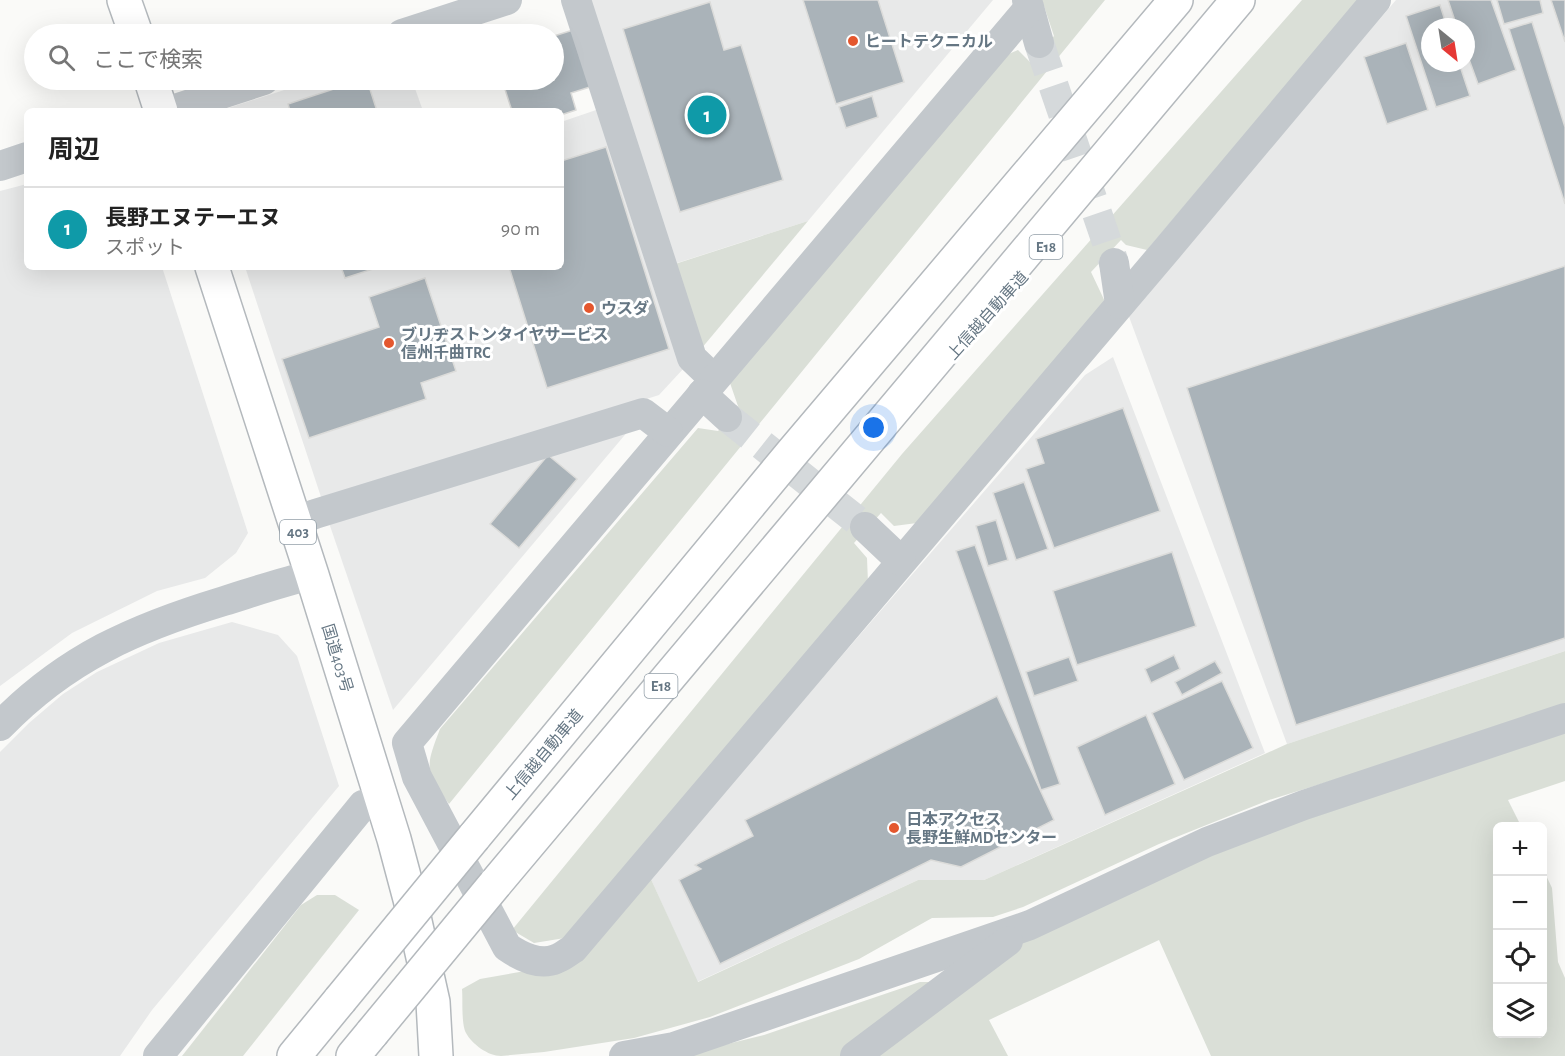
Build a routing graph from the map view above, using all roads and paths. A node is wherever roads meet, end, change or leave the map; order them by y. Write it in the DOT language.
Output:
graph roads {
  1 [pos="124,0"];
  2 [pos="507,0"];
  3 [pos="576,0"];
  4 [pos="1154,0"];
  5 [pos="1176,0"];
  6 [pos="1238,0"];
  7 [pos="1259,0"];
  8 [pos="1376,0"];
  9 [pos="1028,4"];
  10 [pos="132,24"];
  11 [pos="433,24"];
  12 [pos="1039,43"];
  13 [pos="154,90"];
  14 [pos="233,90"];
  15 [pos="160,108"];
  16 [pos="178,108"];
  17 [pos="24,158"];
  18 [pos="0,166"];
  19 [pos="1114,263"];
  20 [pos="213,270"];
  21 [pos="1120,304"];
  22 [pos="708,386"];
  23 [pos="727,417"];
  24 [pos="668,432"];
  25 [pos="792,453"];
  26 [pos="826,488"];
  27 [pos="294,522"];
  28 [pos="865,527"];
  29 [pos="901,561"];
  30 [pos="312,575"];
  31 [pos="1565,718"];
  32 [pos="0,726"];
  33 [pos="363,805"];
  34 [pos="1030,925"];
  35 [pos="363,1044"];
  36 [pos="158,1056"];
  37 [pos="294,1056"];
  38 [pos="436,1056"];
  39 [pos="624,1056"];
  40 [pos="855,1056"];
  1 -- 10 [label="highway"];
  2 -- 11 [label="street"];
  3 -- 22 [label="street"];
  4 -- 25 [label="highway, 上信越自動車道"];
  5 -- 25 [label="highway, 上信越自動車道"];
  6 -- 26 [label="highway, 上信越自動車道 / E18"];
  7 -- 26 [label="highway, 上信越自動車道 / E18"];
  8 -- 21 [label="street"];
  9 -- 12 [label="street"];
  9 -- 22 [label="street"];
  13 -- 15 [label="highway"];
  14 -- 16 [label="street"];
  17 -- 18 [label="street"];
  19 -- 21 [label="street"];
  20 -- 27 [label="highway, 国道403号 / 403"];
  21 -- 29 [label="street"];
  22 -- 23 [label="street"];
  22 -- 24 [label="street"];
  24 -- 27 [label="street"];
  24 -- 29 [label="street"];
  25 -- 37 [label="highway, 上信越自動車道, bridge"];
  26 -- 35 [label="highway, 上信越自動車道 / E18, bridge"];
  27 -- 30 [label="highway, 国道403号 / 403"];
  28 -- 29 [label="street"];
  30 -- 32 [label="street"];
  30 -- 38 [label="highway, 国道403号 / 403"];
  31 -- 34 [label="street"];
  33 -- 36 [label="street"];
  34 -- 39 [label="street"];
  34 -- 40 [label="street"];
}
